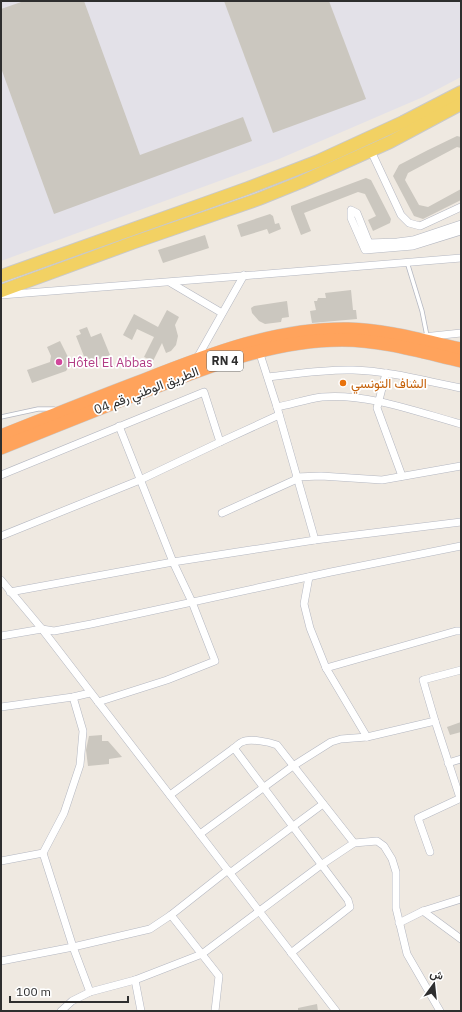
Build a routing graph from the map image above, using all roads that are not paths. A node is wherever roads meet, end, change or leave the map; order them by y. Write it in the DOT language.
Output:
graph roads {
  1 [pos="461,92"];
  2 [pos="461,104"];
  3 [pos="371,151"];
  4 [pos="461,207"];
  5 [pos="461,224"];
  6 [pos="461,230"];
  7 [pos="461,258"];
  8 [pos="407,262"];
  9 [pos="244,275"];
  10 [pos="1,276"];
  11 [pos="170,283"];
  12 [pos="1,291"];
  13 [pos="1,295"];
  14 [pos="222,313"];
  15 [pos="461,332"];
  16 [pos="427,336"];
  17 [pos="412,338"];
  18 [pos="461,349"];
  19 [pos="259,351"];
  20 [pos="196,360"];
  21 [pos="461,360"];
  22 [pos="386,373"];
  23 [pos="268,378"];
  24 [pos="461,388"];
  25 [pos="379,401"];
  26 [pos="277,407"];
  27 [pos="67,410"];
  28 [pos="279,415"];
  29 [pos="1,417"];
  30 [pos="461,424"];
  31 [pos="119,426"];
  32 [pos="1,436"];
  33 [pos="220,442"];
  34 [pos="1,448"];
  35 [pos="461,466"];
  36 [pos="1,475"];
  37 [pos="402,476"];
  38 [pos="296,478"];
  39 [pos="140,480"];
  40 [pos="222,513"];
  41 [pos="461,522"];
  42 [pos="1,536"];
  43 [pos="315,540"];
  44 [pos="461,546"];
  45 [pos="173,562"];
  46 [pos="309,577"];
  47 [pos="1,580"];
  48 [pos="6,589"];
  49 [pos="192,602"];
  50 [pos="42,629"];
  51 [pos="461,631"];
  52 [pos="1,636"];
  53 [pos="326,668"];
  54 [pos="461,670"];
  55 [pos="90,693"];
  56 [pos="73,697"];
  57 [pos="98,702"];
  58 [pos="1,708"];
  59 [pos="435,721"];
  60 [pos="367,737"];
  61 [pos="234,748"];
  62 [pos="461,759"];
  63 [pos="448,763"];
  64 [pos="293,766"];
  65 [pos="264,787"];
  66 [pos="170,795"];
  67 [pos="460,798"];
  68 [pos="323,804"];
  69 [pos="293,826"];
  70 [pos="200,834"];
  71 [pos="354,843"];
  72 [pos="430,852"];
  73 [pos="43,853"];
  74 [pos="1,861"];
  75 [pos="321,865"];
  76 [pos="229,872"];
  77 [pos="461,899"];
  78 [pos="260,911"];
  79 [pos="423,911"];
  80 [pos="171,915"];
  81 [pos="399,924"];
  82 [pos="461,939"];
  83 [pos="73,947"];
  84 [pos="291,953"];
  85 [pos="202,954"];
  86 [pos="1,961"];
  87 [pos="135,980"];
  88 [pos="90,992"];
  89 [pos="61,1011"];
  90 [pos="141,1011"];
  91 [pos="215,1011"];
  92 [pos="336,1011"];
  93 [pos="440,1011"];
  1 -- 10 [label="main road"];
  2 -- 3 [label="main road"];
  3 -- 4 [label="street"];
  3 -- 12 [label="main road"];
  5 -- 6 [label="street"];
  7 -- 8 [label="street"];
  8 -- 9 [label="street"];
  8 -- 16 [label="lane"];
  9 -- 11 [label="street"];
  9 -- 14 [label="street"];
  11 -- 13 [label="street"];
  11 -- 14 [label="street"];
  14 -- 20 [label="street"];
  15 -- 16 [label="street"];
  16 -- 17 [label="street"];
  17 -- 18 [label="highway, الطريق الوطني رقم 04 / RN 4"];
  17 -- 20 [label="highway, الطريق الوطني رقم 04 / RN 4"];
  19 -- 21 [label="highway, الطريق الوطني رقم 04 / RN 4"];
  19 -- 23 [label="street"];
  19 -- 34 [label="highway, الطريق الوطني رقم 04 / RN 4"];
  20 -- 27 [label="highway, الطريق الوطني رقم 04 / RN 4"];
  22 -- 23 [label="street"];
  22 -- 24 [label="street"];
  22 -- 25 [label="street"];
  23 -- 26 [label="street"];
  25 -- 26 [label="street"];
  25 -- 30 [label="street"];
  25 -- 37 [label="street"];
  26 -- 28 [label="street"];
  27 -- 29 [label="lane"];
  27 -- 32 [label="highway, الطريق الوطني رقم 04 / RN 4"];
  28 -- 33 [label="street"];
  28 -- 38 [label="street"];
  31 -- 33 [label="street"];
  31 -- 36 [label="street"];
  31 -- 39 [label="street"];
  33 -- 39 [label="street"];
  35 -- 37 [label="street"];
  37 -- 38 [label="street"];
  38 -- 40 [label="street"];
  38 -- 43 [label="street"];
  39 -- 42 [label="street"];
  39 -- 45 [label="street"];
  41 -- 43 [label="street"];
  43 -- 45 [label="street"];
  44 -- 46 [label="street"];
  45 -- 48 [label="street"];
  45 -- 49 [label="street"];
  46 -- 49 [label="street"];
  46 -- 53 [label="street"];
  47 -- 48 [label="street"];
  48 -- 50 [label="street"];
  49 -- 50 [label="street"];
  49 -- 57 [label="street"];
  50 -- 52 [label="street"];
  50 -- 55 [label="street"];
  51 -- 53 [label="street"];
  53 -- 60 [label="street"];
  54 -- 59 [label="street"];
  55 -- 56 [label="street"];
  55 -- 57 [label="street"];
  56 -- 58 [label="street"];
  56 -- 73 [label="street"];
  57 -- 66 [label="street"];
  59 -- 60 [label="street"];
  59 -- 63 [label="street"];
  60 -- 64 [label="street"];
  61 -- 64 [label="street"];
  61 -- 65 [label="street"];
  61 -- 66 [label="street"];
  62 -- 63 [label="street"];
  63 -- 67 [label="street"];
  64 -- 65 [label="street"];
  64 -- 68 [label="street"];
  65 -- 69 [label="street"];
  65 -- 70 [label="street"];
  66 -- 70 [label="street"];
  67 -- 72 [label="street"];
  68 -- 69 [label="street"];
  68 -- 71 [label="street"];
  69 -- 75 [label="street"];
  69 -- 76 [label="street"];
  70 -- 76 [label="street"];
  71 -- 75 [label="street"];
  71 -- 81 [label="street"];
  73 -- 74 [label="street"];
  73 -- 83 [label="street"];
  75 -- 78 [label="street"];
  75 -- 84 [label="street"];
  76 -- 78 [label="street"];
  76 -- 80 [label="street"];
  77 -- 79 [label="street"];
  78 -- 84 [label="street"];
  78 -- 85 [label="street"];
  79 -- 81 [label="street"];
  79 -- 82 [label="street"];
  80 -- 83 [label="street"];
  80 -- 85 [label="street"];
  81 -- 93 [label="street"];
  83 -- 86 [label="street"];
  83 -- 88 [label="street"];
  84 -- 92 [label="street"];
  85 -- 87 [label="street"];
  85 -- 91 [label="street"];
  87 -- 88 [label="street"];
  87 -- 90 [label="street"];
  88 -- 89 [label="street"];
}
